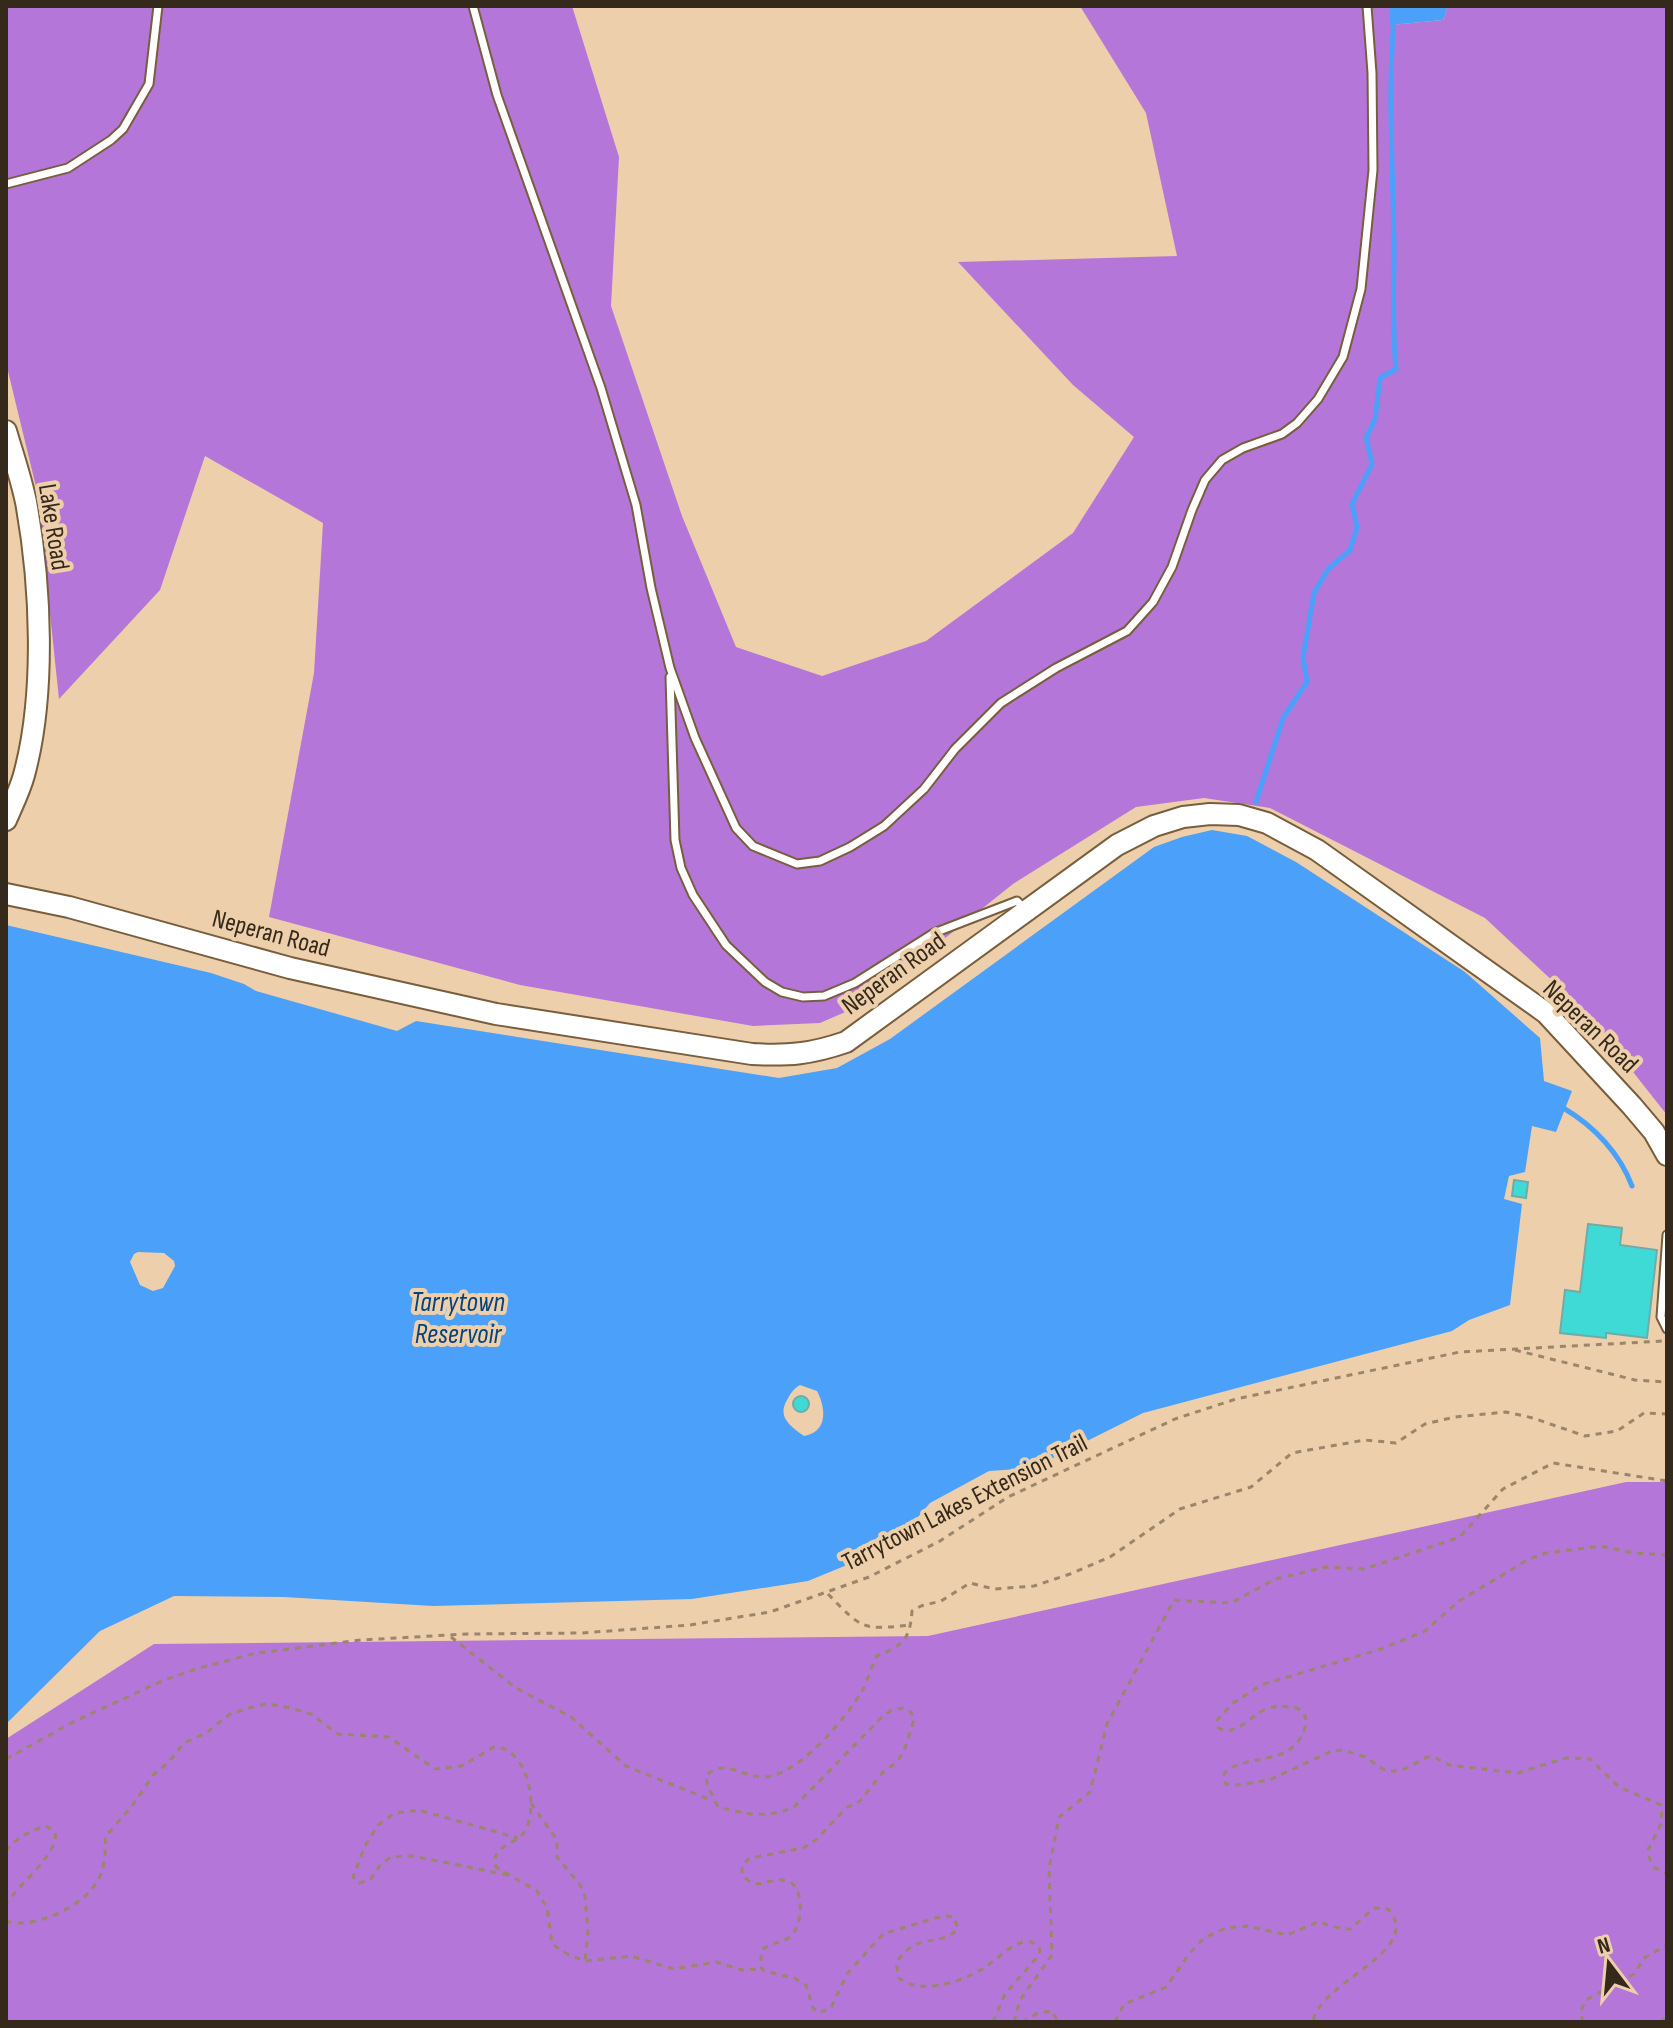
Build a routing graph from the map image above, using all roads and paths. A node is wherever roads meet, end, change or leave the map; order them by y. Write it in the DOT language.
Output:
graph roads {
  1 [pos="158,6"];
  2 [pos="473,6"];
  3 [pos="1367,6"];
  4 [pos="6,184"];
  5 [pos="6,431"];
  6 [pos="670,668"];
  7 [pos="6,820"];
  8 [pos="6,894"];
  9 [pos="1025,910"];
  10 [pos="1667,1155"];
  11 [pos="1667,1235"];
  12 [pos="1667,1329"];
  13 [pos="1667,1340"];
  14 [pos="1511,1349"];
  15 [pos="1667,1382"];
  16 [pos="1667,1414"];
  17 [pos="1667,1481"];
  18 [pos="1667,1555"];
  19 [pos="828,1593"];
  20 [pos="911,1625"];
  21 [pos="449,1635"];
  22 [pos="6,1759"];
  23 [pos="529,1799"];
  24 [pos="713,1801"];
  25 [pos="518,1838"];
  26 [pos="6,1851"];
  27 [pos="1667,1873"];
  28 [pos="515,1876"];
  29 [pos="6,1904"];
  30 [pos="6,1921"];
  31 [pos="1667,1945"];
  32 [pos="585,1961"];
  33 [pos="762,1969"];
  34 [pos="1667,2017"];
  35 [pos="993,2022"];
  36 [pos="1014,2022"];
  37 [pos="1022,2022"];
  38 [pos="1058,2022"];
  39 [pos="1115,2022"];
  40 [pos="1313,2022"];
  41 [pos="1582,2022"];
  42 [pos="1660,2022"];
  1 -- 4 [label="lane"];
  2 -- 6 [label="lane"];
  3 -- 6 [label="lane"];
  5 -- 7 [label="street, Lake Road"];
  6 -- 9 [label="lane"];
  8 -- 9 [label="street, Neperan Road"];
  9 -- 10 [label="street, Neperan Road"];
  11 -- 12 [label="lane"];
  13 -- 14 [label="path, Tarrytown Lakes Extension Trail"];
  14 -- 15 [label="path"];
  14 -- 19 [label="path, Tarrytown Lakes Extension Trail"];
  16 -- 20 [label="path"];
  17 -- 36 [label="path"];
  18 -- 27 [label="path"];
  19 -- 20 [label="path"];
  19 -- 21 [label="path, Tarrytown Lakes Extension Trail"];
  20 -- 24 [label="path"];
  21 -- 22 [label="path, Tarrytown Lakes Extension Trail"];
  21 -- 24 [label="path"];
  23 -- 25 [label="path"];
  23 -- 30 [label="path"];
  23 -- 32 [label="path"];
  24 -- 33 [label="path"];
  25 -- 28 [label="path"];
  25 -- 28 [label="path"];
  26 -- 29 [label="path"];
  28 -- 32 [label="path"];
  31 -- 41 [label="path"];
  32 -- 33 [label="path"];
  33 -- 35 [label="path"];
  34 -- 42 [label="path"];
  37 -- 38 [label="path"];
  39 -- 40 [label="path"];
}
